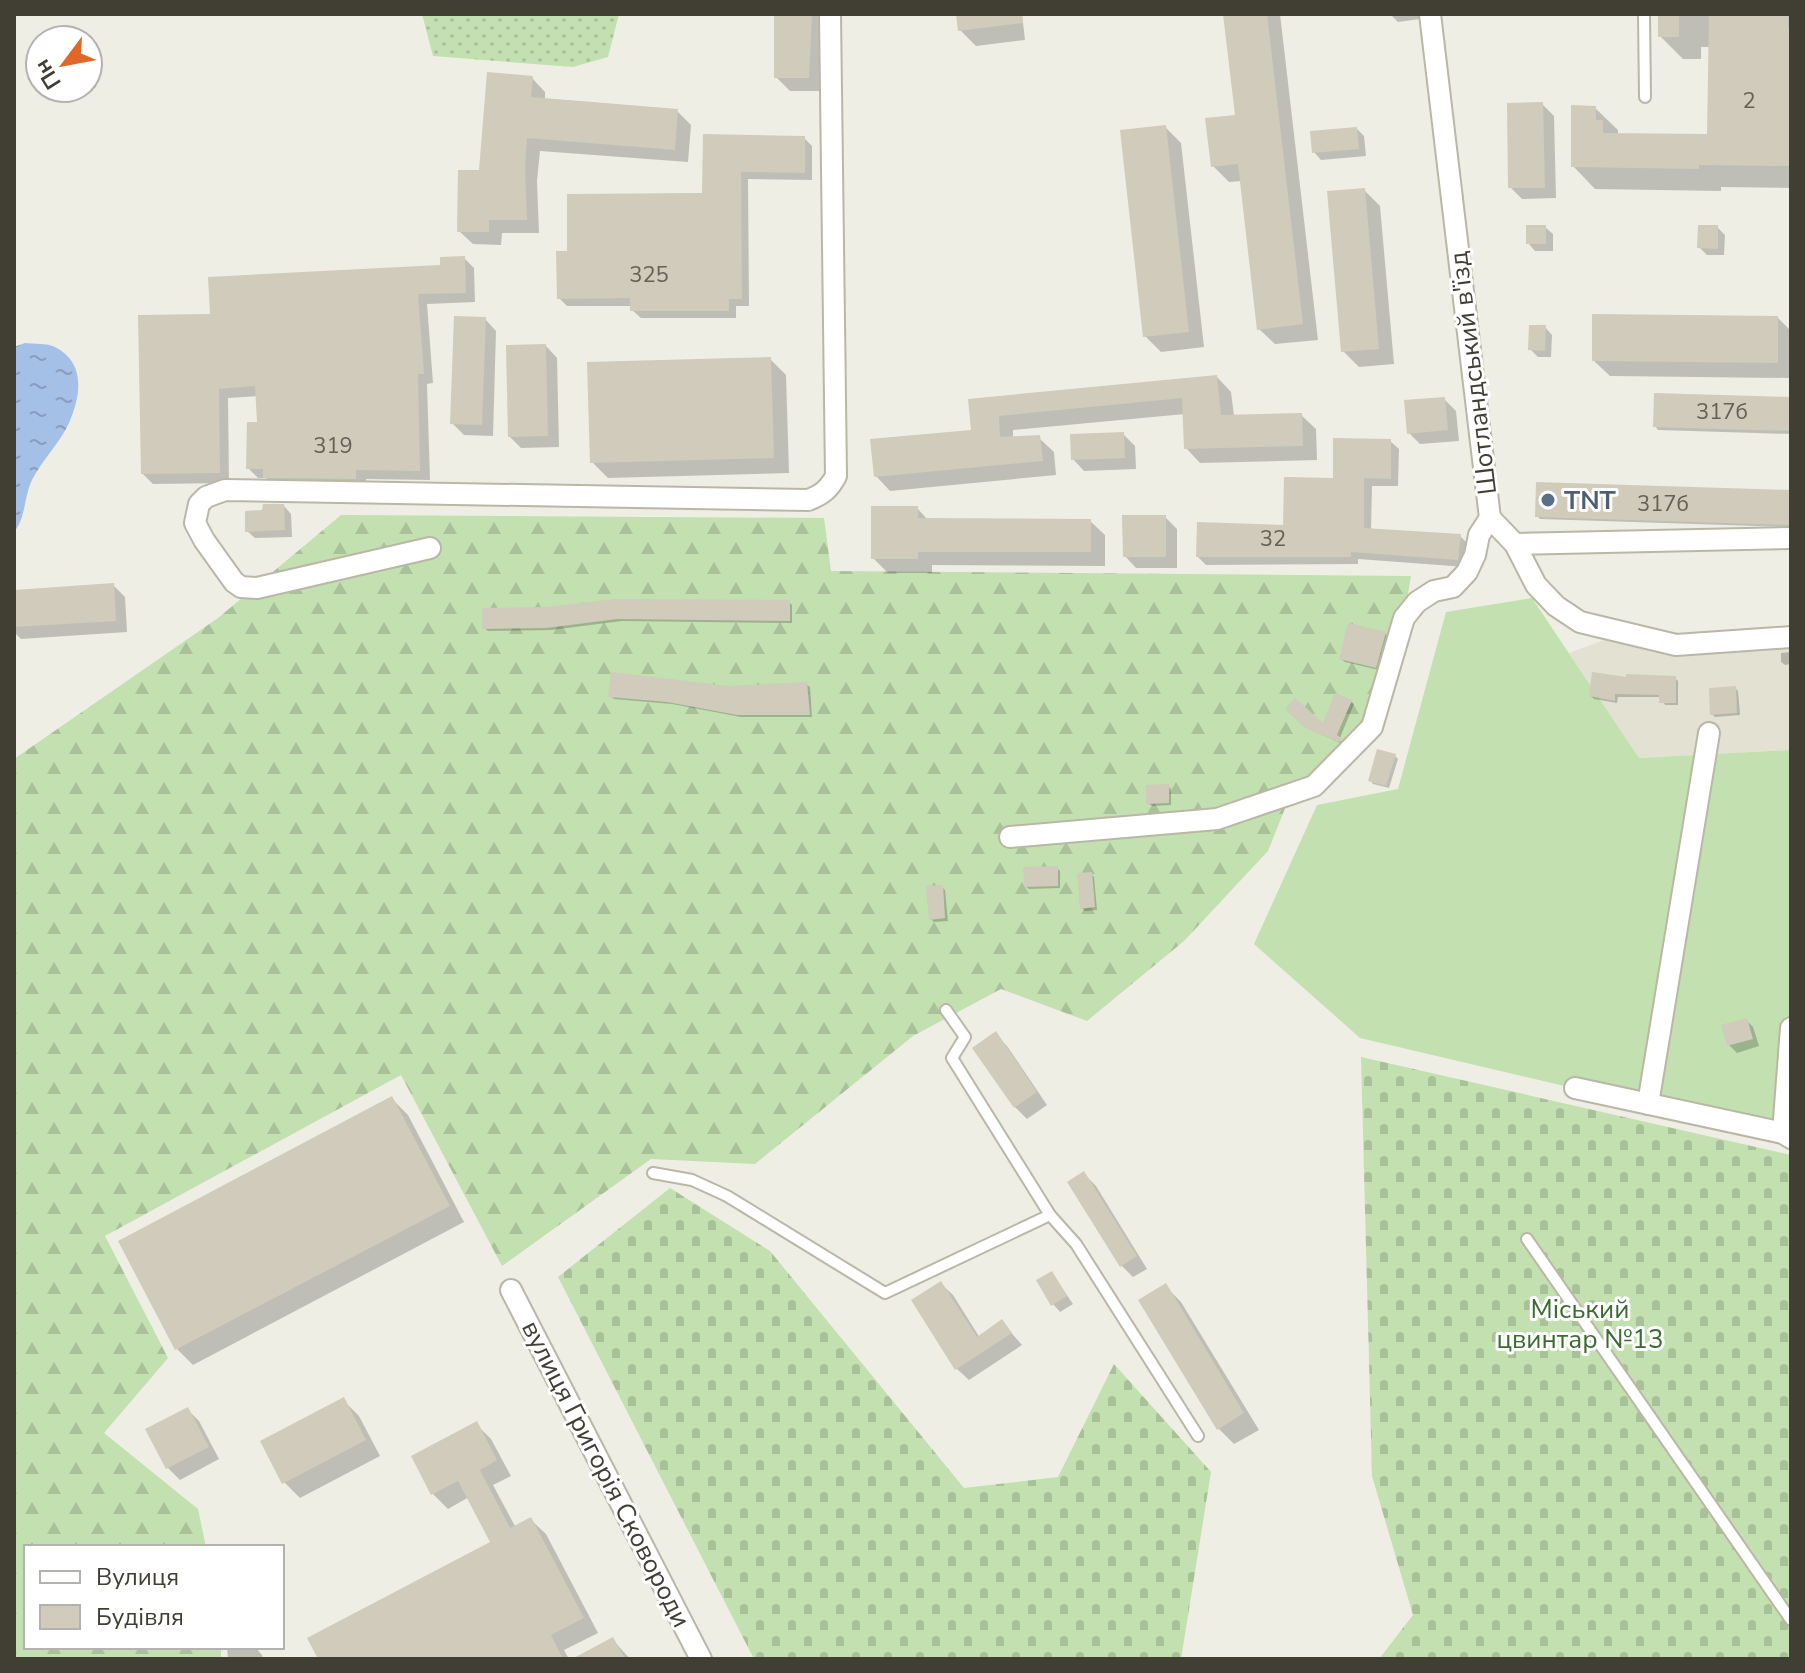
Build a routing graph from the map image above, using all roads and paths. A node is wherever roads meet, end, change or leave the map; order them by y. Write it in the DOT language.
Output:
graph roads {
  1 [pos="830,14"];
  2 [pos="1430,14"];
  3 [pos="1644,14"];
  4 [pos="1645,97"];
  5 [pos="1490,518"];
  6 [pos="1791,538"];
  7 [pos="1515,544"];
  8 [pos="430,548"];
  9 [pos="1791,637"];
  10 [pos="1709,733"];
  11 [pos="1010,837"];
  12 [pos="946,1010"];
  13 [pos="1791,1028"];
  14 [pos="1575,1088"];
  15 [pos="1648,1104"];
  16 [pos="1787,1135"];
  17 [pos="653,1173"];
  18 [pos="1050,1215"];
  19 [pos="1527,1239"];
  20 [pos="511,1290"];
  21 [pos="1198,1436"];
  22 [pos="1791,1620"];
  23 [pos="701,1659"];
  1 -- 8 [label="street"];
  2 -- 5 [label="street, Шотландський в'їзд"];
  3 -- 4 [label="lane"];
  5 -- 7 [label="street"];
  5 -- 11 [label="street, Шотландський в'їзд"];
  6 -- 7 [label="street"];
  7 -- 9 [label="street"];
  10 -- 15 [label="street"];
  12 -- 18 [label="lane"];
  13 -- 16 [label="street"];
  14 -- 15 [label="street"];
  15 -- 16 [label="street"];
  17 -- 18 [label="lane"];
  18 -- 21 [label="lane"];
  19 -- 22 [label="lane"];
  20 -- 23 [label="street, вулиця Григорія Сковороди"];
}
